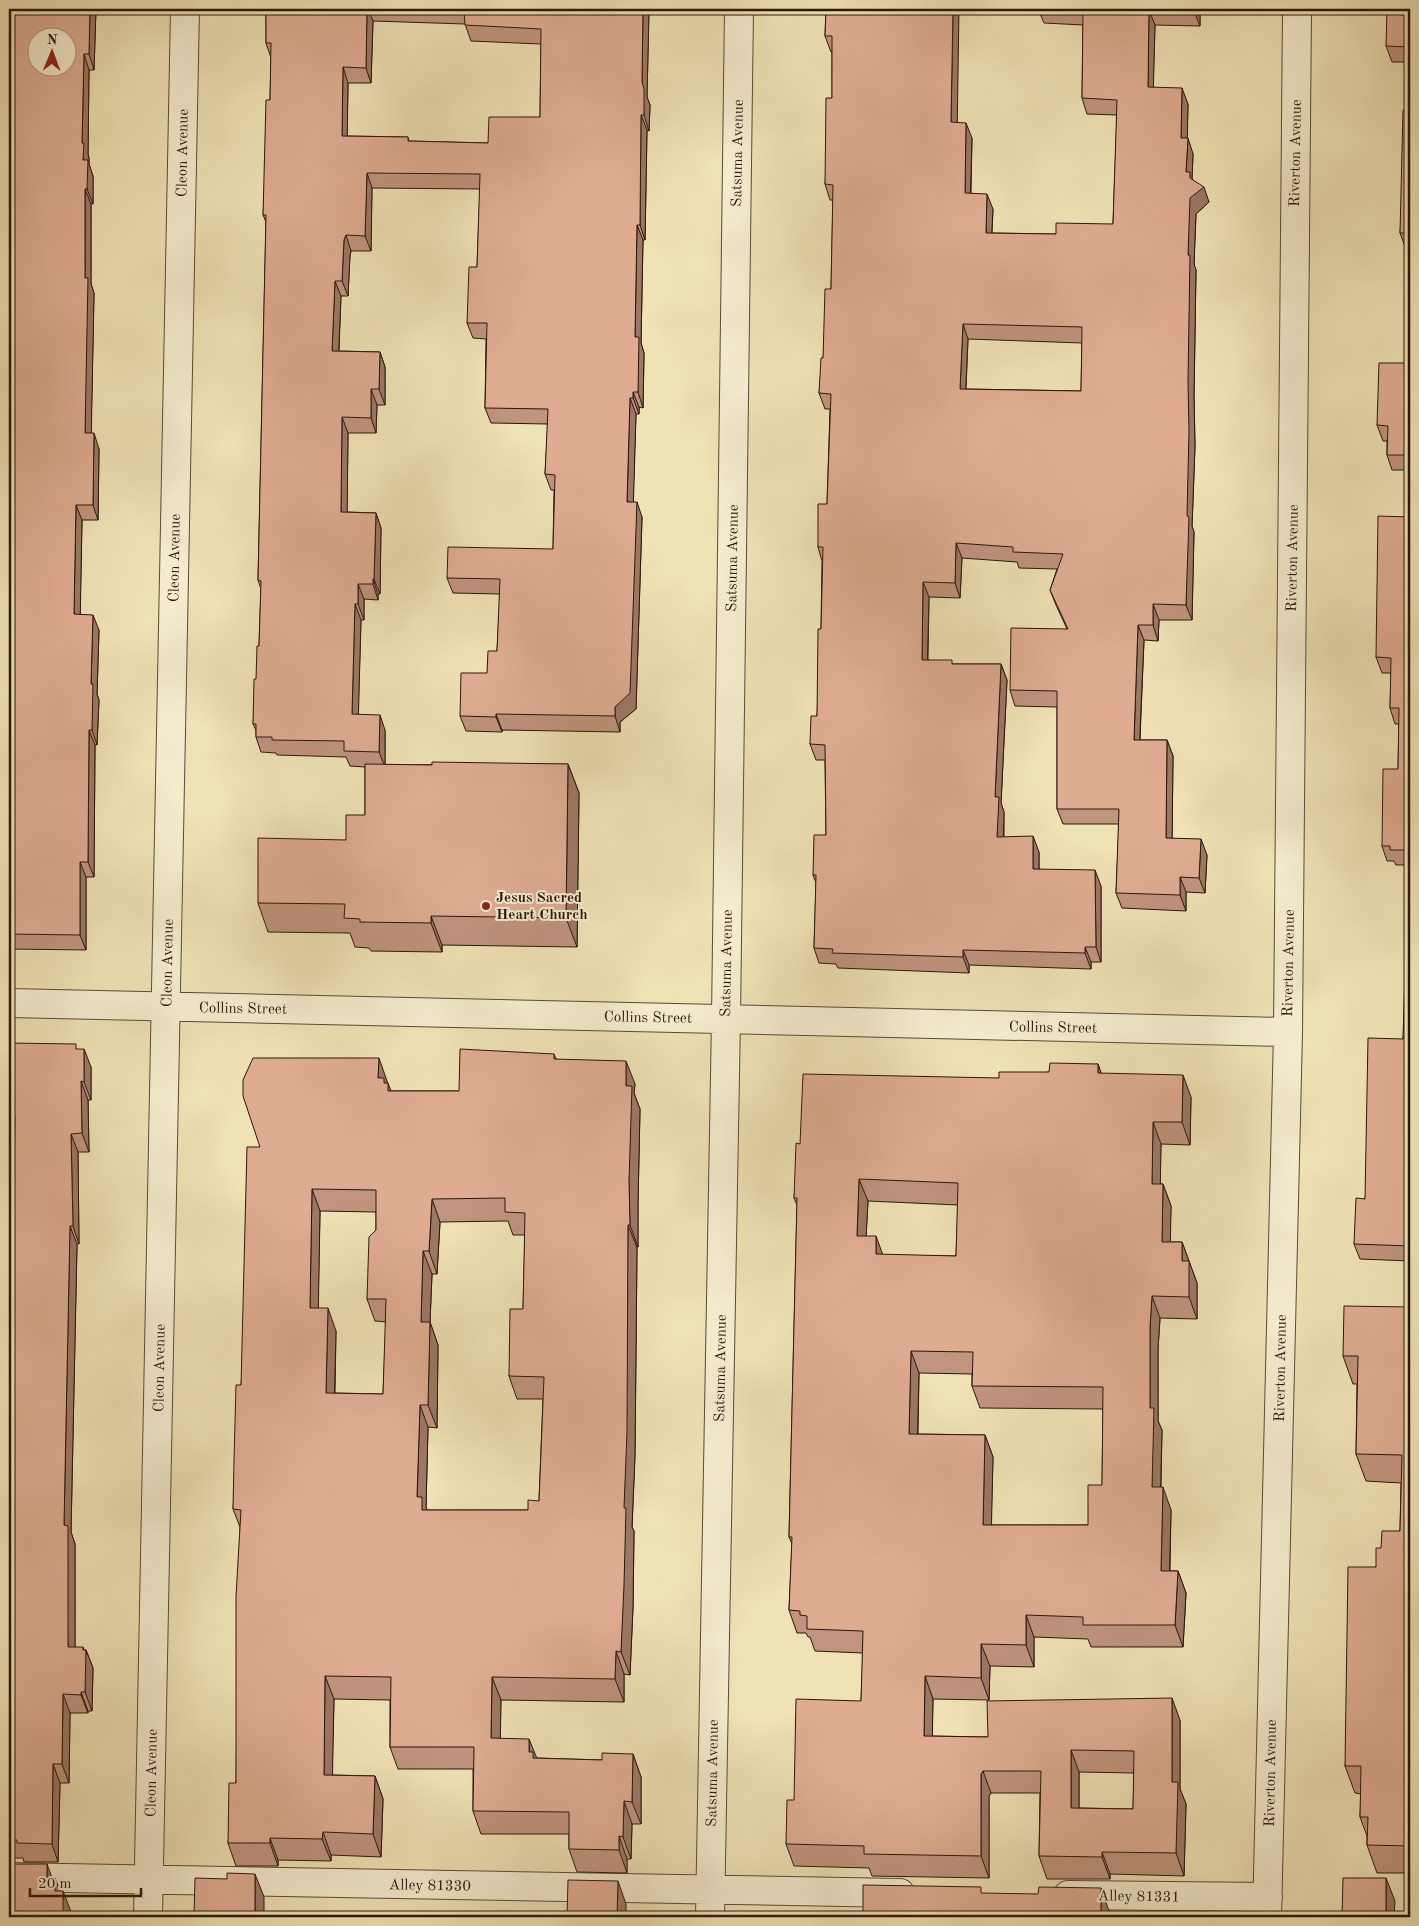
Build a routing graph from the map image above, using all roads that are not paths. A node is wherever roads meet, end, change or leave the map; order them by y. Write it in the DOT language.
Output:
graph roads {
  1 [pos="185,9"];
  2 [pos="739,9"];
  3 [pos="1297,9"];
  4 [pos="9,1003"];
  5 [pos="166,1006"];
  6 [pos="726,1019"];
  7 [pos="1288,1032"];
  8 [pos="9,1877"];
  9 [pos="149,1879"];
  10 [pos="710,1890"];
  11 [pos="928,1893"];
  12 [pos="1048,1895"];
  13 [pos="1157,1907"];
  14 [pos="1267,1907"];
  15 [pos="148,1917"];
  16 [pos="710,1917"];
  1 -- 5 [label="street, Cleon Avenue"];
  2 -- 6 [label="street, Satsuma Avenue"];
  3 -- 7 [label="street, Riverton Avenue"];
  4 -- 5 [label="street, Collins Street"];
  5 -- 6 [label="street, Collins Street"];
  5 -- 9 [label="street, Cleon Avenue"];
  6 -- 7 [label="street, Collins Street"];
  6 -- 10 [label="street, Satsuma Avenue"];
  7 -- 14 [label="street, Riverton Avenue"];
  8 -- 9 [label="street, Alley 81330"];
  9 -- 10 [label="street, Alley 81330"];
  9 -- 15 [label="street, Cleon Avenue"];
  10 -- 11 [label="street"];
  10 -- 16 [label="street, Satsuma Avenue"];
  12 -- 13 [label="street, Alley 81331"];
  13 -- 14 [label="street, Alley 81331"];
}
